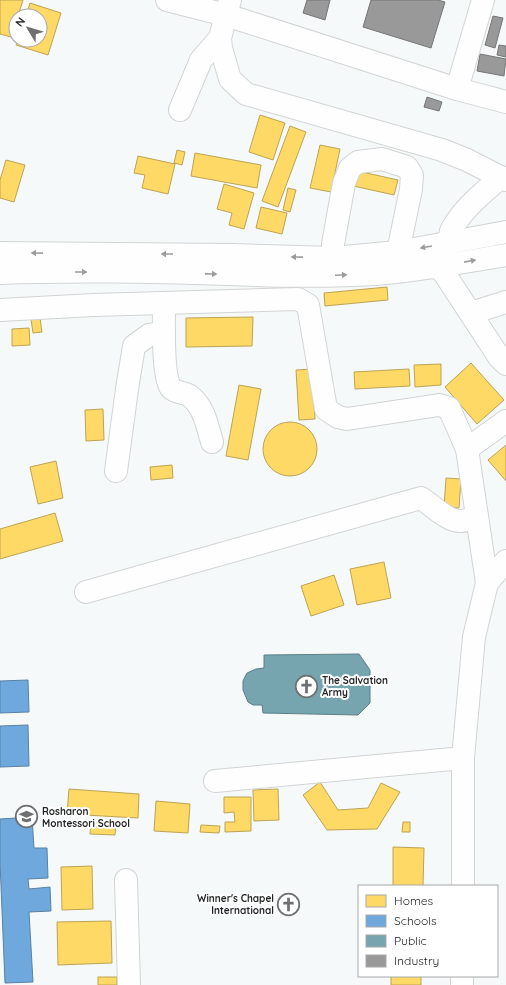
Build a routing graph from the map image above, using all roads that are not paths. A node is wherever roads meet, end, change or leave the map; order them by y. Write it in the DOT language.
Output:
graph roads {
  1 [pos="167,0"];
  2 [pos="483,0"];
  3 [pos="228,8"];
  4 [pos="220,38"];
  5 [pos="457,89"];
  6 [pos="506,102"];
  7 [pos="180,110"];
  8 [pos="503,179"];
  9 [pos="506,232"];
  10 [pos="449,243"];
  11 [pos="398,252"];
  12 [pos="0,253"];
  13 [pos="506,255"];
  14 [pos="333,258"];
  15 [pos="437,267"];
  16 [pos="0,273"];
  17 [pos="259,276"];
  18 [pos="258,300"];
  19 [pos="506,302"];
  20 [pos="164,303"];
  21 [pos="0,310"];
  22 [pos="471,313"];
  23 [pos="164,333"];
  24 [pos="506,364"];
  25 [pos="506,420"];
  26 [pos="212,442"];
  27 [pos="467,449"];
  28 [pos="116,471"];
  29 [pos="477,517"];
  30 [pos="506,561"];
  31 [pos="488,583"];
  32 [pos="86,592"];
  33 [pos="463,758"];
  34 [pos="214,781"];
  35 [pos="126,880"];
  36 [pos="463,885"];
  37 [pos="129,985"];
  1 -- 3 [label="main road"];
  2 -- 5 [label="main road"];
  3 -- 4 [label="main road"];
  3 -- 5 [label="main road"];
  4 -- 7 [label="main road"];
  4 -- 8 [label="main road"];
  5 -- 6 [label="main road"];
  8 -- 10 [label="main road"];
  9 -- 10 [label="main road"];
  10 -- 11 [label="main road, one-way"];
  11 -- 14 [label="main road"];
  11 -- 14 [label="main road"];
  14 -- 12 [label="main road, one-way"];
  15 -- 13 [label="main road, one-way"];
  17 -- 15 [label="main road, one-way"];
  15 -- 22 [label="main road"];
  16 -- 17 [label="main road, one-way"];
  17 -- 18 [label="main road"];
  18 -- 20 [label="main road"];
  18 -- 27 [label="main road"];
  19 -- 22 [label="main road"];
  20 -- 21 [label="main road"];
  20 -- 23 [label="main road"];
  22 -- 24 [label="main road"];
  23 -- 26 [label="main road"];
  23 -- 28 [label="main road"];
  25 -- 27 [label="main road"];
  27 -- 29 [label="main road"];
  29 -- 31 [label="main road"];
  29 -- 32 [label="main road"];
  30 -- 31 [label="main road"];
  31 -- 33 [label="main road"];
  33 -- 34 [label="main road"];
  33 -- 36 [label="main road"];
  35 -- 37 [label="main road"];
}
